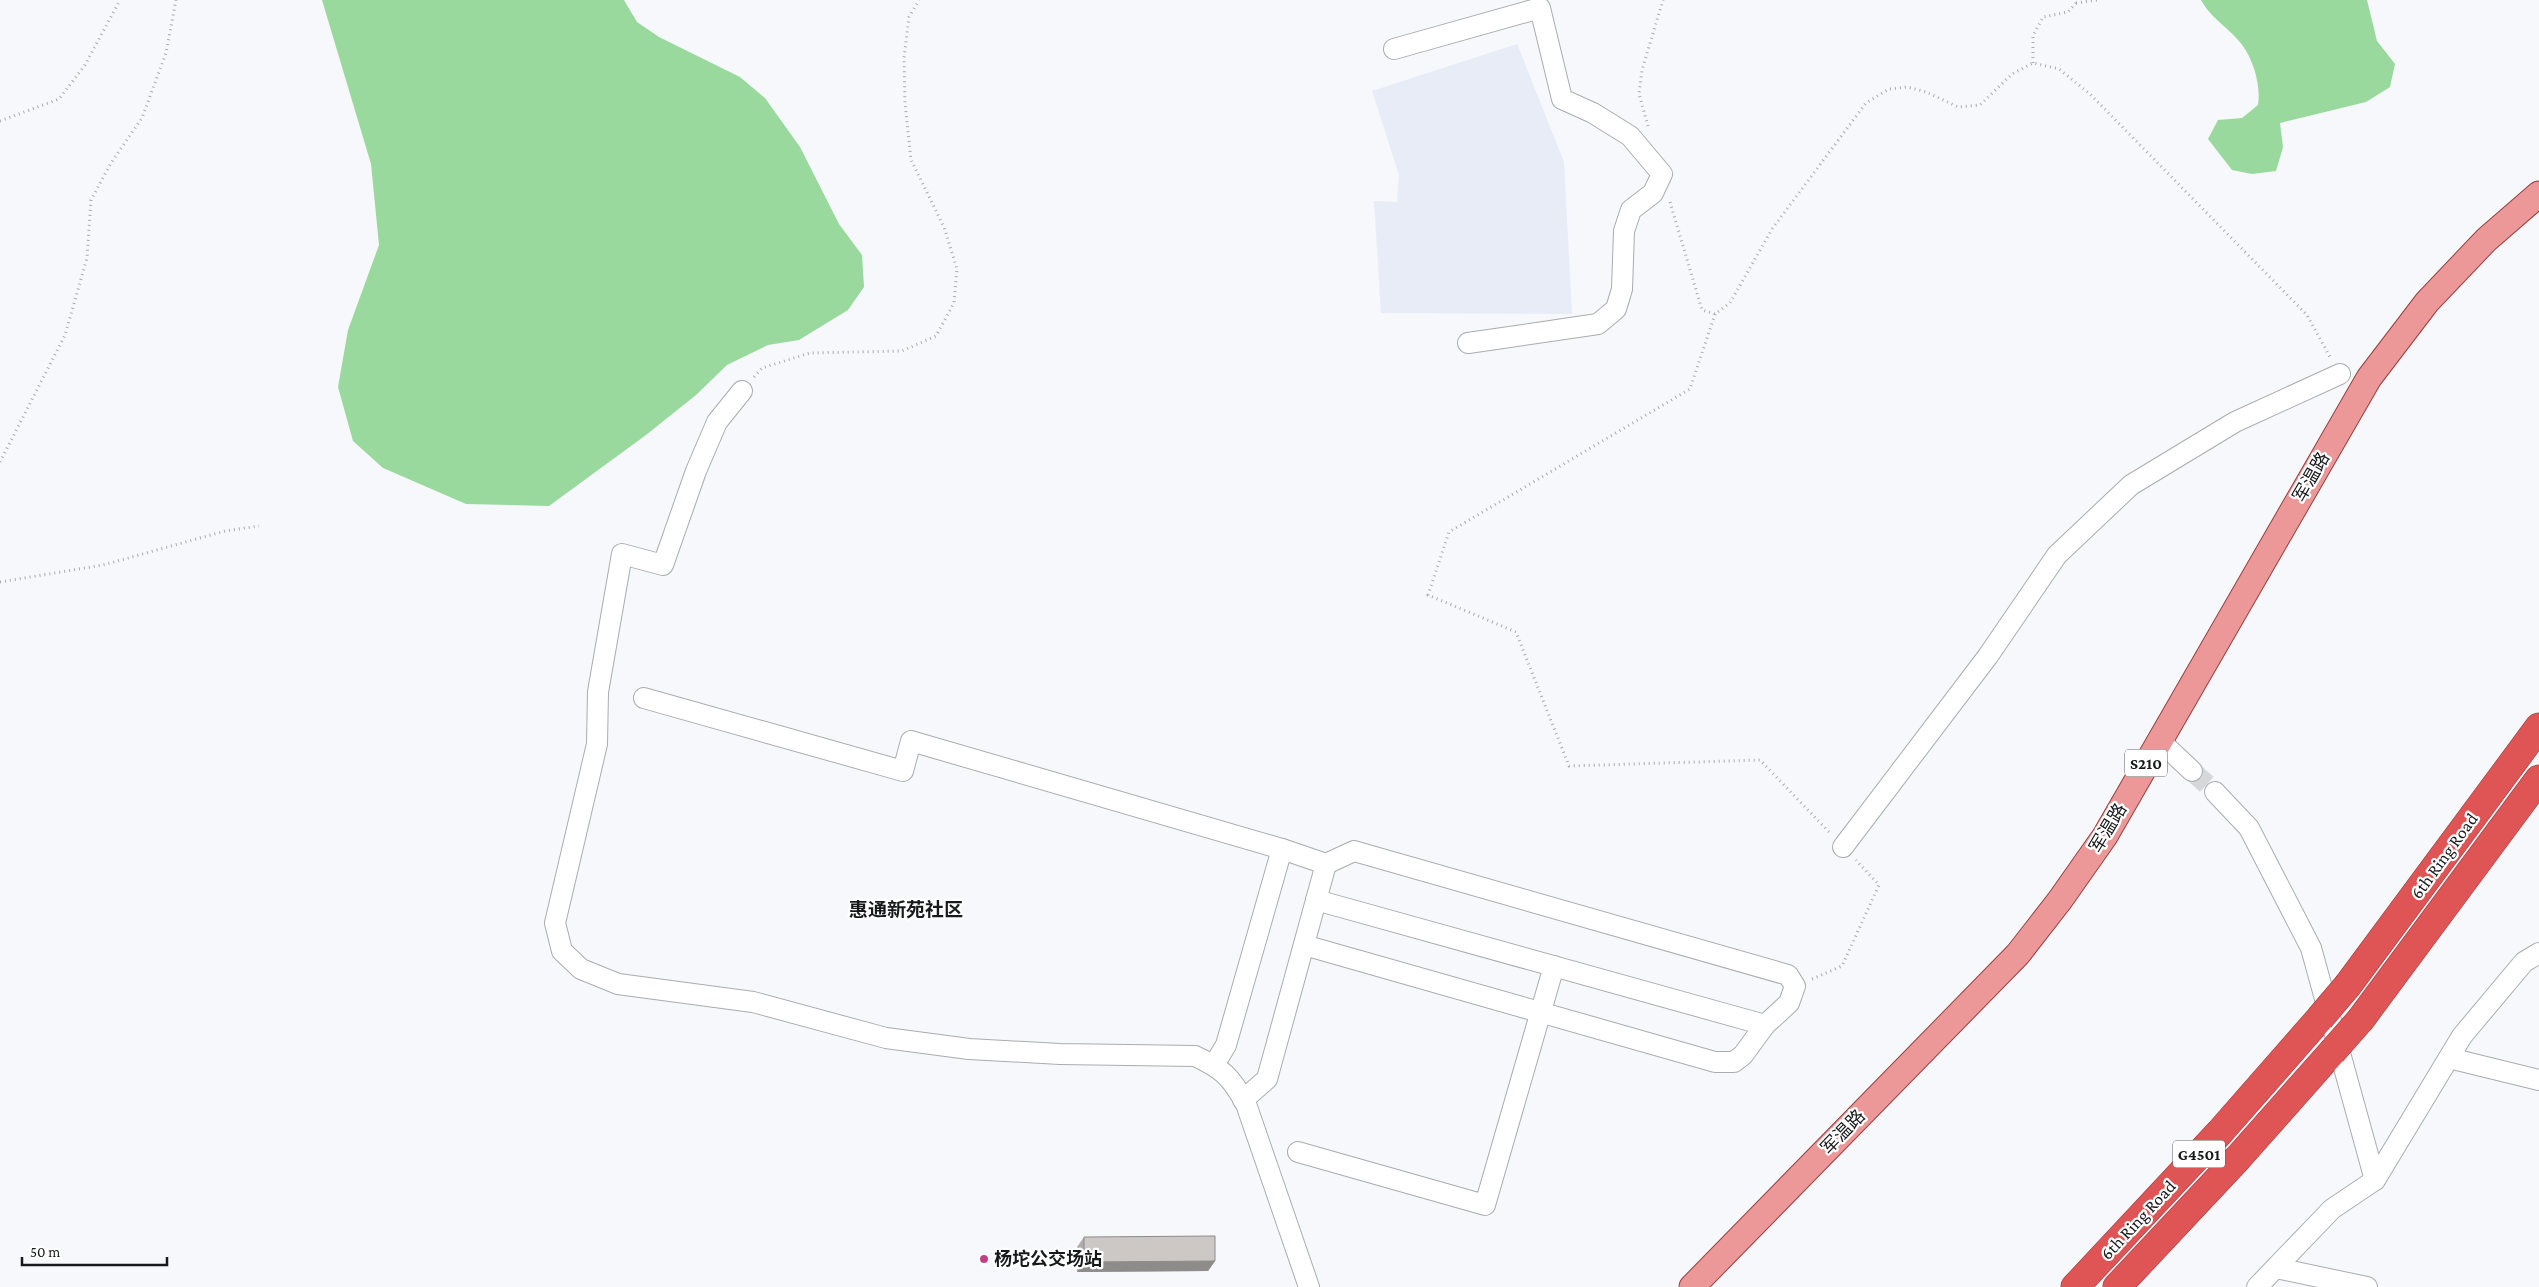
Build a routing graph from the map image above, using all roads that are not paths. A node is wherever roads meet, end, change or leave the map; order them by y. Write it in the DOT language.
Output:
graph roads {
  1 [pos="1394,48"];
  2 [pos="2539,194"];
  3 [pos="1468,343"];
  4 [pos="2340,374"];
  5 [pos="742,391"];
  6 [pos="644,698"];
  7 [pos="2539,727"];
  8 [pos="2159,740"];
  9 [pos="2192,770"];
  10 [pos="2539,779"];
  11 [pos="2215,792"];
  12 [pos="1843,847"];
  13 [pos="1282,849"];
  14 [pos="1326,864"];
  15 [pos="1316,900"];
  16 [pos="1304,945"];
  17 [pos="2539,953"];
  18 [pos="1554,966"];
  19 [pos="1540,1012"];
  20 [pos="1765,1025"];
  21 [pos="2449,1058"];
  22 [pos="1214,1064"];
  23 [pos="2539,1080"];
  24 [pos="1244,1100"];
  25 [pos="1298,1152"];
  26 [pos="2375,1180"];
  27 [pos="2276,1268"];
  28 [pos="1310,1287"];
  29 [pos="1692,1287"];
  30 [pos="2075,1287"];
  31 [pos="2118,1287"];
  32 [pos="2257,1287"];
  33 [pos="2367,1287"];
  1 -- 3 [label="street"];
  2 -- 8 [label="main road, 军温路 / S210"];
  4 -- 12 [label="street"];
  5 -- 22 [label="street"];
  6 -- 13 [label="street"];
  7 -- 30 [label="highway, 6th Ring Road / G4501, bridge"];
  8 -- 9 [label="street"];
  8 -- 29 [label="main road, 军温路 / S210"];
  10 -- 31 [label="highway, 6th Ring Road / G4501, bridge"];
  11 -- 26 [label="street"];
  13 -- 14 [label="street"];
  13 -- 22 [label="street"];
  14 -- 15 [label="street"];
  14 -- 20 [label="street"];
  15 -- 16 [label="street"];
  15 -- 18 [label="street"];
  16 -- 19 [label="street"];
  16 -- 24 [label="street"];
  17 -- 21 [label="street"];
  18 -- 19 [label="street"];
  18 -- 20 [label="street"];
  19 -- 20 [label="street"];
  19 -- 25 [label="street"];
  21 -- 23 [label="street"];
  21 -- 26 [label="street"];
  22 -- 24 [label="street"];
  24 -- 28 [label="street"];
  26 -- 27 [label="street"];
  27 -- 32 [label="street"];
  27 -- 33 [label="street"];
}
